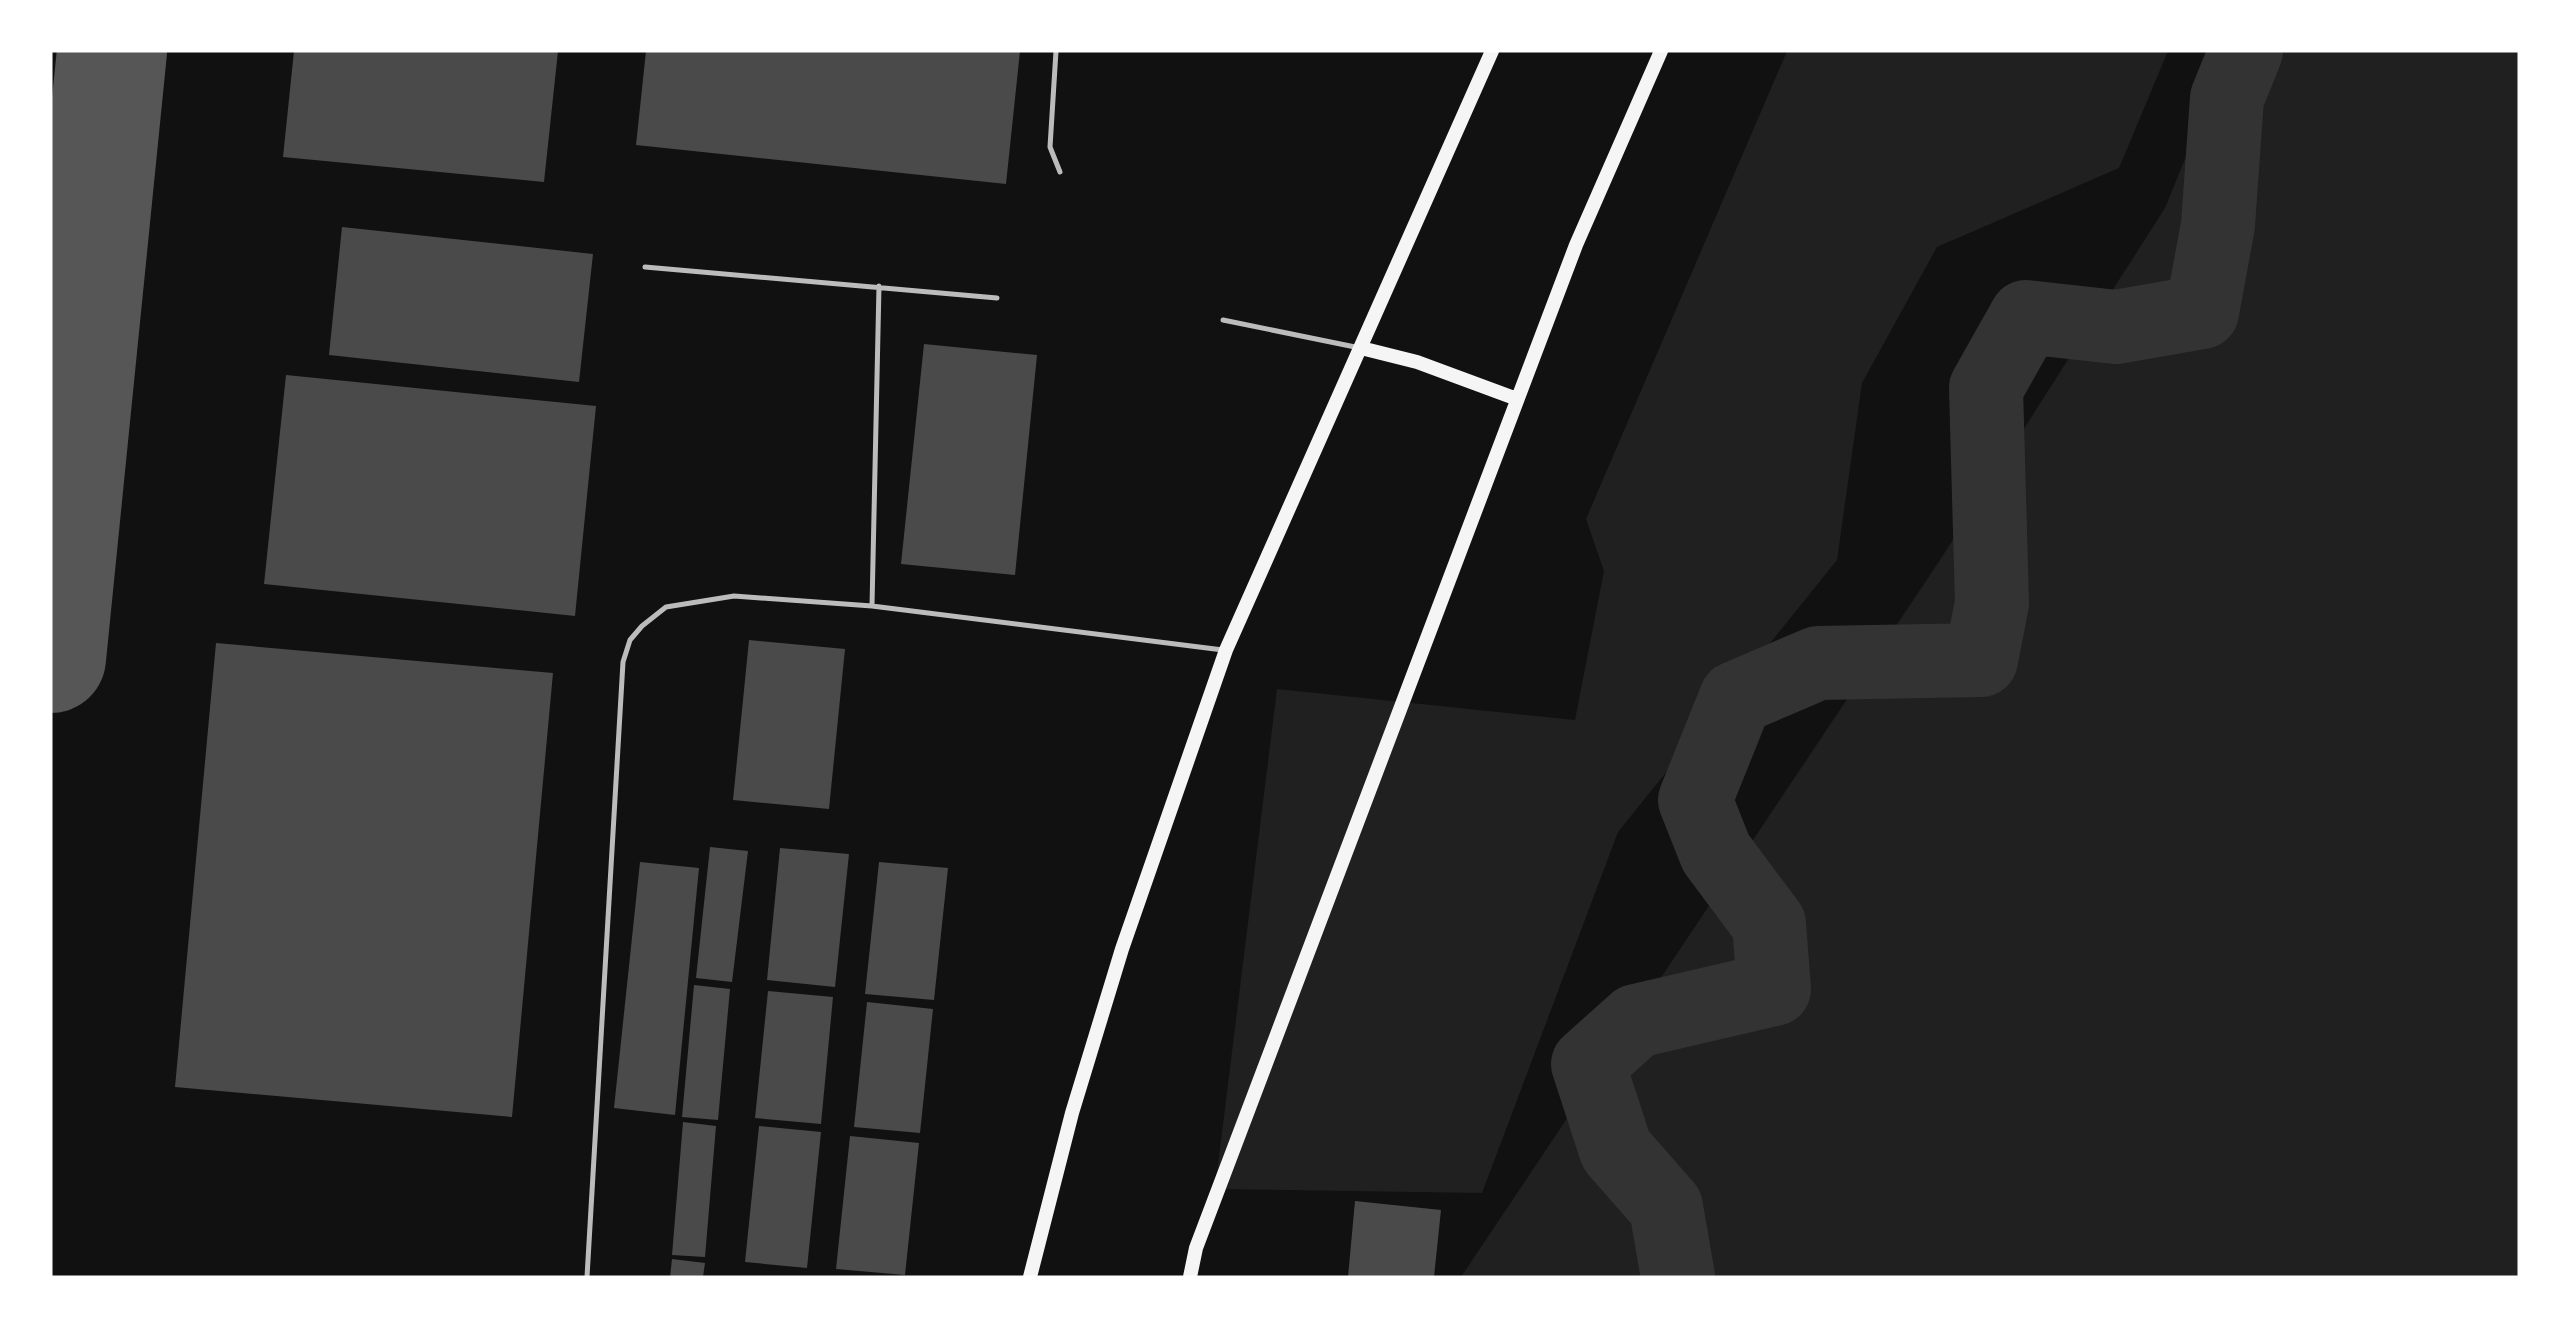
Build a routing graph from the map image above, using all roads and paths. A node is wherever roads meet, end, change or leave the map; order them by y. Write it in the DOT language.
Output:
graph roads {
  1 [pos="1056,51"];
  2 [pos="1492,51"];
  3 [pos="1661,51"];
  4 [pos="1060,172"];
  5 [pos="645,267"];
  6 [pos="879,286"];
  7 [pos="996,298"];
  8 [pos="1223,320"];
  9 [pos="1361,348"];
  10 [pos="1517,399"];
  11 [pos="872,606"];
  12 [pos="1226,650"];
  13 [pos="587,1277"];
  14 [pos="1030,1277"];
  15 [pos="1189,1277"];
  1 -- 4 [label="lane"];
  2 -- 9 [label="main road"];
  3 -- 10 [label="main road"];
  5 -- 6 [label="lane"];
  6 -- 7 [label="lane"];
  6 -- 11 [label="lane"];
  8 -- 9 [label="lane"];
  9 -- 10 [label="main road"];
  9 -- 12 [label="main road"];
  10 -- 15 [label="main road"];
  11 -- 12 [label="lane"];
  11 -- 13 [label="lane"];
  12 -- 14 [label="main road"];
}
